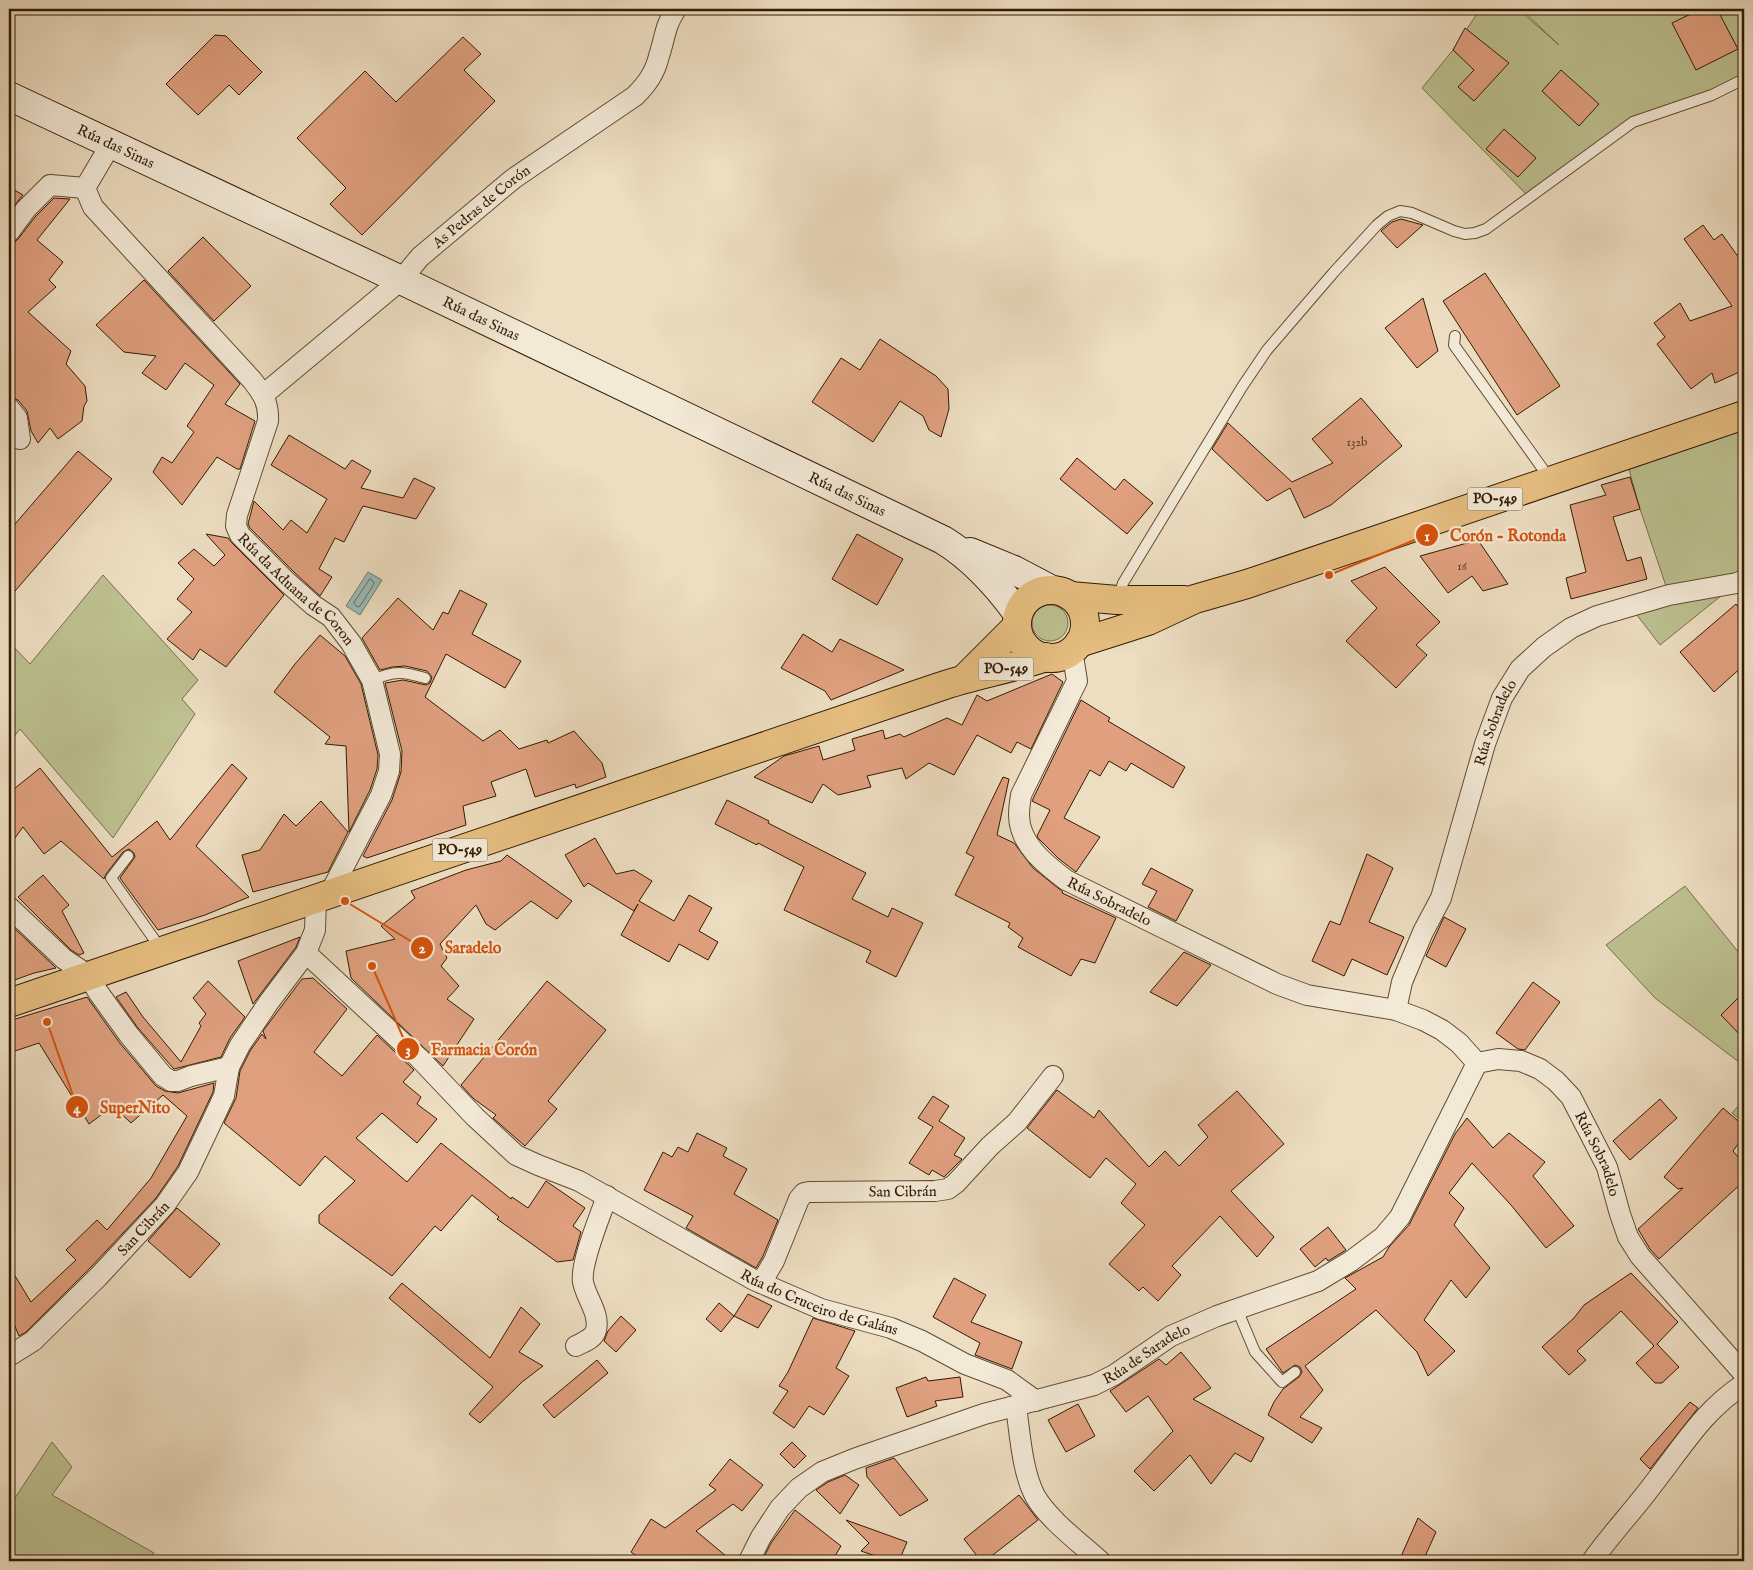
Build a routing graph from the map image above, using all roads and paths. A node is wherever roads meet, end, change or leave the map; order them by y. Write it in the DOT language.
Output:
graph roads {
  1 [pos="676,9"];
  2 [pos="1744,79"];
  3 [pos="9,96"];
  4 [pos="111,144"];
  5 [pos="85,188"];
  6 [pos="9,232"];
  7 [pos="401,280"];
  8 [pos="1456,336"];
  9 [pos="263,395"];
  10 [pos="9,408"];
  11 [pos="1744,415"];
  12 [pos="20,439"];
  13 [pos="1551,480"];
  14 [pos="952,546"];
  15 [pos="1744,580"];
  16 [pos="1061,593"];
  17 [pos="1194,599"];
  18 [pos="1117,600"];
  19 [pos="1018,620"];
  20 [pos="1076,647"];
  21 [pos="1046,657"];
  22 [pos="425,678"];
  23 [pos="965,678"];
  24 [pos="372,680"];
  25 [pos="128,856"];
  26 [pos="323,896"];
  27 [pos="9,907"];
  28 [pos="163,950"];
  29 [pos="306,953"];
  30 [pos="88,975"];
  31 [pos="9,1003"];
  32 [pos="1396,1010"];
  33 [pos="1478,1063"];
  34 [pos="229,1067"];
  35 [pos="1053,1076"];
  36 [pos="607,1196"];
  37 [pos="760,1283"];
  38 [pos="1237,1309"];
  39 [pos="576,1346"];
  40 [pos="9,1356"];
  41 [pos="1295,1372"];
  42 [pos="1744,1374"];
  43 [pos="1744,1384"];
  44 [pos="1026,1404"];
  45 [pos="748,1561"];
  46 [pos="1100,1561"];
  47 [pos="1592,1561"];
  1 -- 7 [label="street, As Pedras de Corón"];
  2 -- 18 [label="lane"];
  3 -- 4 [label="street, Rúa das Sinas"];
  4 -- 5 [label="street"];
  4 -- 7 [label="street, Rúa das Sinas"];
  5 -- 6 [label="street"];
  5 -- 9 [label="street, Rúa da Aduana de Coron"];
  7 -- 9 [label="street, As Pedras de Corón"];
  7 -- 14 [label="street, Rúa das Sinas"];
  8 -- 13 [label="lane"];
  9 -- 24 [label="street, Rúa da Aduana de Coron"];
  10 -- 12 [label="street"];
  11 -- 13 [label="main road, PO-549"];
  13 -- 17 [label="main road, PO-549"];
  14 -- 16 [label="street, Rúa das Sinas"];
  14 -- 19 [label="street, Rúa das Sinas"];
  15 -- 32 [label="street, Rúa Sobradelo"];
  16 -- 18 [label="main road, PO-549"];
  16 -- 19 [label="main road, PO-549"];
  16 -- 20 [label="main road"];
  17 -- 18 [label="main road, PO-549"];
  17 -- 20 [label="main road, PO-549"];
  19 -- 21 [label="main road, PO-549"];
  19 -- 23 [label="main road, PO-549"];
  20 -- 21 [label="main road, PO-549"];
  20 -- 32 [label="street, Rúa Sobradelo"];
  21 -- 23 [label="main road, PO-549"];
  22 -- 24 [label="lane"];
  23 -- 26 [label="main road, PO-549"];
  24 -- 26 [label="street, Rúa da Aduana de Coron"];
  25 -- 28 [label="lane"];
  26 -- 28 [label="main road, PO-549"];
  26 -- 29 [label="street, San Cibrán"];
  27 -- 30 [label="street"];
  28 -- 30 [label="main road, PO-549"];
  29 -- 34 [label="street, San Cibrán"];
  29 -- 36 [label="street, Rúa do Cruceiro de Galáns"];
  30 -- 31 [label="main road, PO-549"];
  30 -- 34 [label="street"];
  32 -- 33 [label="street, Rúa Sobradelo"];
  33 -- 38 [label="street, Rúa de Saradelo"];
  33 -- 42 [label="street, Rúa Sobradelo"];
  34 -- 40 [label="street, San Cibrán"];
  35 -- 37 [label="street, San Cibrán"];
  36 -- 37 [label="street, Rúa do Cruceiro de Galáns"];
  36 -- 39 [label="street"];
  37 -- 44 [label="street, Rúa do Cruceiro de Galáns"];
  38 -- 41 [label="lane"];
  38 -- 44 [label="street, Rúa de Saradelo"];
  43 -- 47 [label="street"];
  44 -- 45 [label="street, Rúa de Saradelo"];
  44 -- 46 [label="street"];
}
